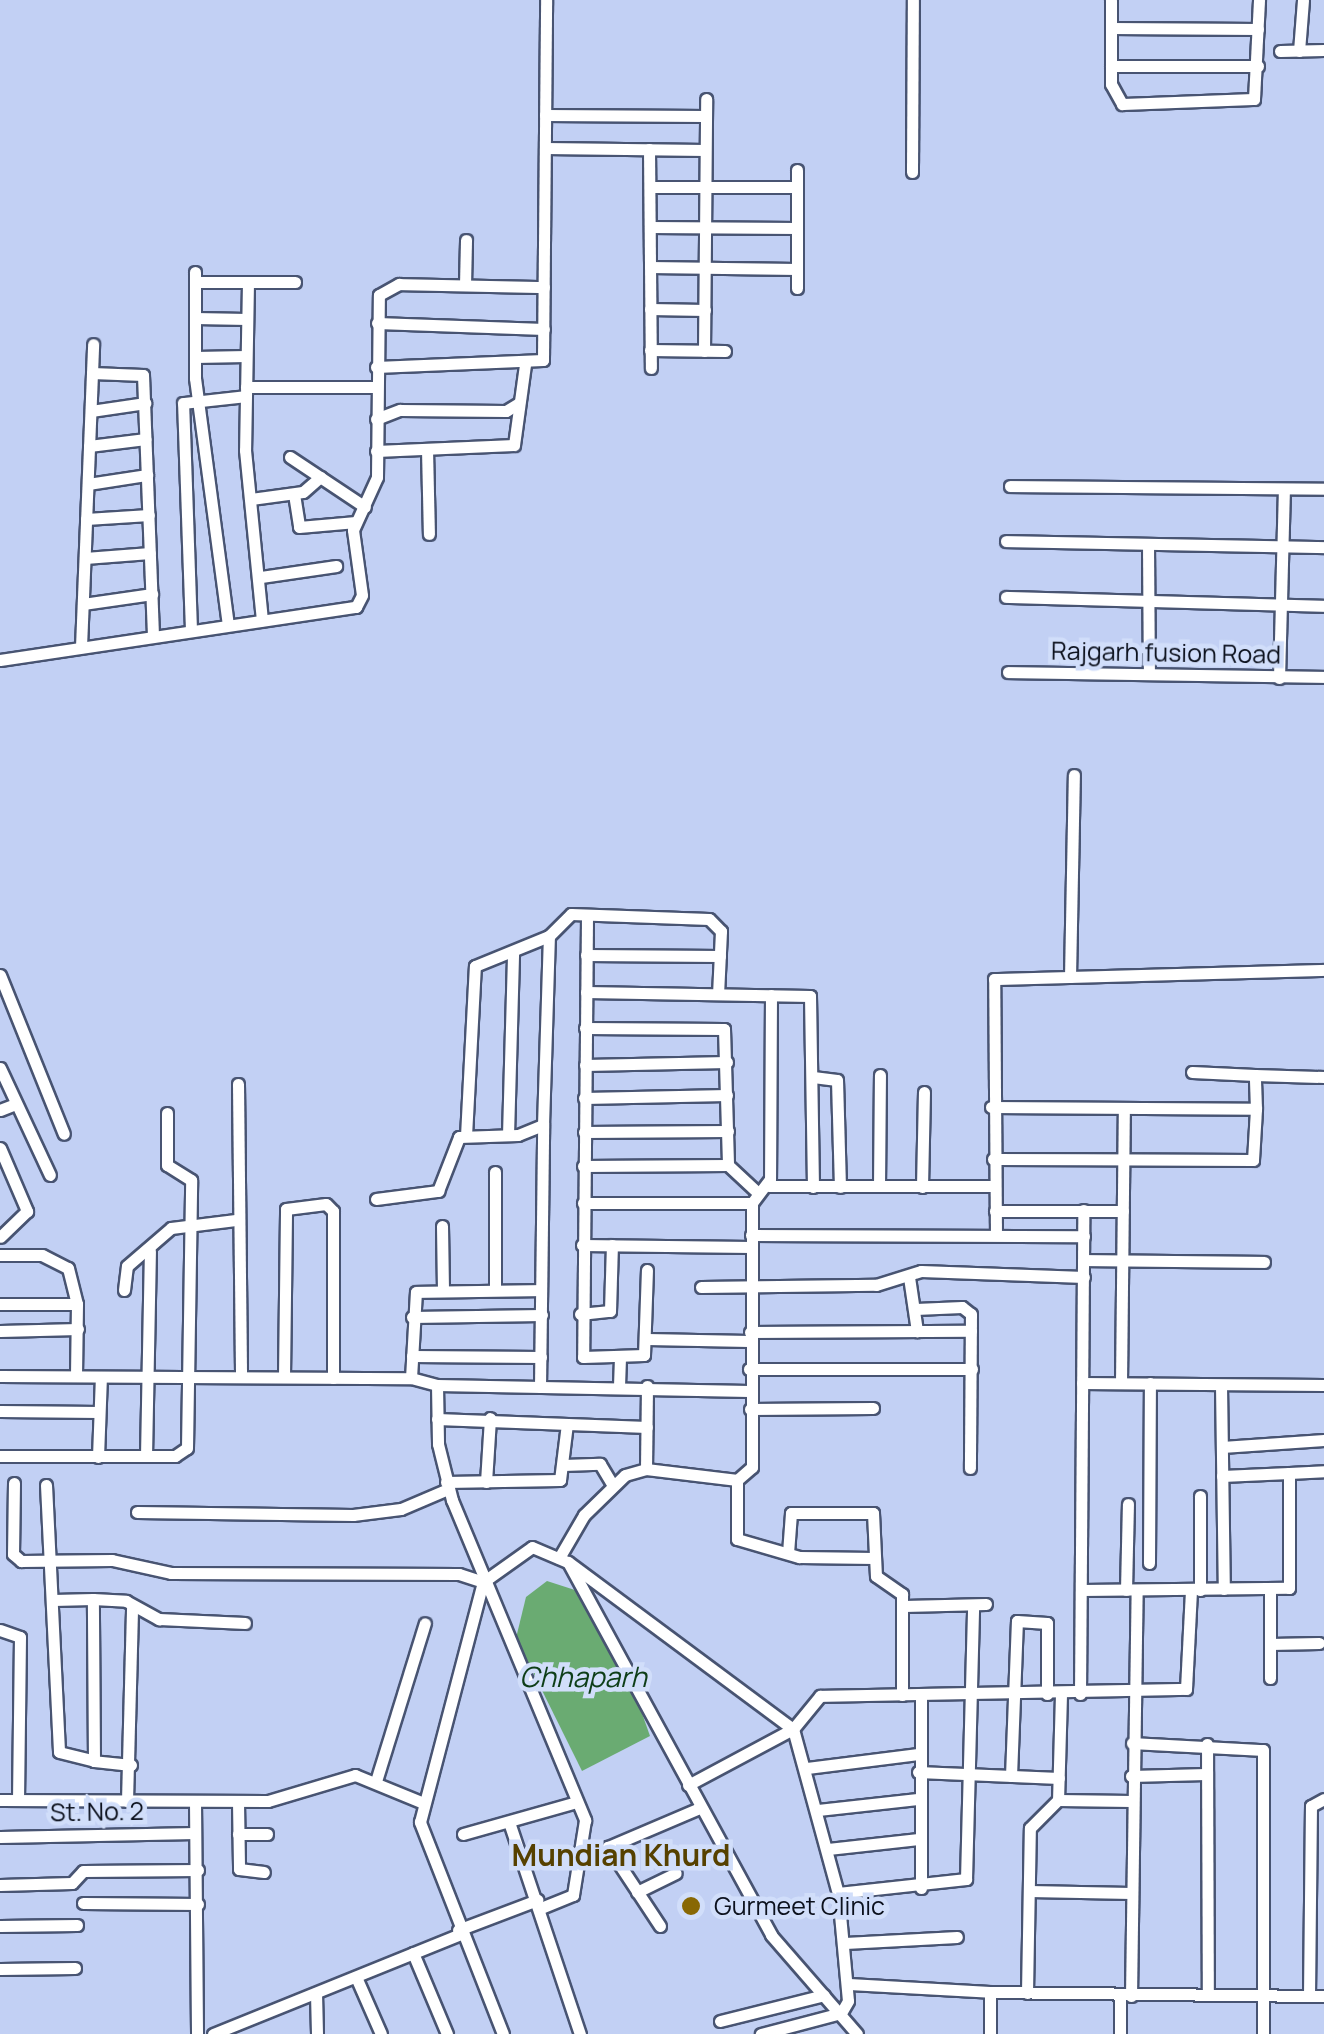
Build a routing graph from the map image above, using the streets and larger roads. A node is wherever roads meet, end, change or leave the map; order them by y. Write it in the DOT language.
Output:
graph roads {
  1 [pos="546,0"];
  2 [pos="913,0"];
  3 [pos="1111,0"];
  4 [pos="1259,0"];
  5 [pos="1303,0"];
  6 [pos="1112,28"];
  7 [pos="1258,29"];
  8 [pos="1324,50"];
  9 [pos="1280,51"];
  10 [pos="1300,51"];
  11 [pos="1111,66"];
  12 [pos="1258,66"];
  13 [pos="706,100"];
  14 [pos="546,115"];
  15 [pos="706,116"];
  16 [pos="545,148"];
  17 [pos="649,149"];
  18 [pos="705,150"];
  19 [pos="798,170"];
  20 [pos="912,172"];
  21 [pos="650,187"];
  22 [pos="705,187"];
  23 [pos="797,187"];
  24 [pos="650,228"];
  25 [pos="705,228"];
  26 [pos="797,228"];
  27 [pos="466,240"];
  28 [pos="650,267"];
  29 [pos="705,268"];
  30 [pos="797,270"];
  31 [pos="248,282"];
  32 [pos="295,282"];
  33 [pos="465,285"];
  34 [pos="544,288"];
  35 [pos="797,288"];
  36 [pos="650,309"];
  37 [pos="704,310"];
  38 [pos="195,318"];
  39 [pos="247,319"];
  40 [pos="377,323"];
  41 [pos="544,329"];
  42 [pos="93,344"];
  43 [pos="650,350"];
  44 [pos="704,351"];
  45 [pos="724,351"];
  46 [pos="246,356"];
  47 [pos="195,357"];
  48 [pos="525,365"];
  49 [pos="376,367"];
  50 [pos="650,368"];
  51 [pos="92,373"];
  52 [pos="376,387"];
  53 [pos="246,392"];
  54 [pos="198,397"];
  55 [pos="145,403"];
  56 [pos="519,403"];
  57 [pos="91,411"];
  58 [pos="376,419"];
  59 [pos="146,439"];
  60 [pos="89,446"];
  61 [pos="427,449"];
  62 [pos="376,451"];
  63 [pos="290,457"];
  64 [pos="148,476"];
  65 [pos="320,477"];
  66 [pos="88,484"];
  67 [pos="1010,486"];
  68 [pos="1284,489"];
  69 [pos="1324,489"];
  70 [pos="294,494"];
  71 [pos="251,500"];
  72 [pos="365,508"];
  73 [pos="149,515"];
  74 [pos="86,520"];
  75 [pos="356,522"];
  76 [pos="429,534"];
  77 [pos="1006,542"];
  78 [pos="1148,544"];
  79 [pos="1282,547"];
  80 [pos="1324,548"];
  81 [pos="150,553"];
  82 [pos="84,558"];
  83 [pos="336,566"];
  84 [pos="262,577"];
  85 [pos="152,594"];
  86 [pos="1006,597"];
  87 [pos="1149,602"];
  88 [pos="83,604"];
  89 [pos="1281,606"];
  90 [pos="1324,606"];
  91 [pos="262,620"];
  92 [pos="228,625"];
  93 [pos="191,630"];
  94 [pos="154,636"];
  95 [pos="82,646"];
  96 [pos="0,660"];
  97 [pos="1008,672"];
  98 [pos="1149,674"];
  99 [pos="1324,677"];
  100 [pos="1279,678"];
  101 [pos="1074,775"];
  102 [pos="587,918"];
  103 [pos="549,936"];
  104 [pos="512,952"];
  105 [pos="586,956"];
  106 [pos="720,956"];
  107 [pos="1324,970"];
  108 [pos="0,975"];
  109 [pos="1070,978"];
  110 [pos="586,992"];
  111 [pos="718,994"];
  112 [pos="771,994"];
  113 [pos="585,1028"];
  114 [pos="727,1062"];
  115 [pos="585,1064"];
  116 [pos="0,1068"];
  117 [pos="1192,1072"];
  118 [pos="880,1075"];
  119 [pos="1255,1075"];
  120 [pos="813,1077"];
  121 [pos="1324,1077"];
  122 [pos="238,1084"];
  123 [pos="924,1092"];
  124 [pos="727,1095"];
  125 [pos="584,1098"];
  126 [pos="16,1104"];
  127 [pos="991,1108"];
  128 [pos="1124,1108"];
  129 [pos="1256,1109"];
  130 [pos="0,1110"];
  131 [pos="166,1113"];
  132 [pos="543,1126"];
  133 [pos="728,1131"];
  134 [pos="584,1132"];
  135 [pos="64,1134"];
  136 [pos="508,1135"];
  137 [pos="466,1136"];
  138 [pos="0,1148"];
  139 [pos="993,1159"];
  140 [pos="1124,1160"];
  141 [pos="728,1165"];
  142 [pos="584,1166"];
  143 [pos="495,1172"];
  144 [pos="50,1175"];
  145 [pos="880,1186"];
  146 [pos="991,1186"];
  147 [pos="813,1187"];
  148 [pos="840,1187"];
  149 [pos="922,1187"];
  150 [pos="759,1194"];
  151 [pos="376,1198"];
  152 [pos="583,1202"];
  153 [pos="1084,1210"];
  154 [pos="996,1211"];
  155 [pos="1124,1211"];
  156 [pos="236,1220"];
  157 [pos="192,1222"];
  158 [pos="442,1226"];
  159 [pos="996,1235"];
  160 [pos="1084,1236"];
  161 [pos="0,1237"];
  162 [pos="751,1241"];
  163 [pos="582,1245"];
  164 [pos="612,1246"];
  165 [pos="150,1252"];
  166 [pos="0,1255"];
  167 [pos="1084,1260"];
  168 [pos="1124,1260"];
  169 [pos="1264,1262"];
  170 [pos="646,1270"];
  171 [pos="909,1276"];
  172 [pos="1084,1278"];
  173 [pos="702,1286"];
  174 [pos="750,1286"];
  175 [pos="124,1290"];
  176 [pos="495,1290"];
  177 [pos="542,1290"];
  178 [pos="443,1291"];
  179 [pos="0,1304"];
  180 [pos="77,1304"];
  181 [pos="915,1308"];
  182 [pos="542,1314"];
  183 [pos="580,1314"];
  184 [pos="412,1317"];
  185 [pos="0,1330"];
  186 [pos="78,1330"];
  187 [pos="971,1331"];
  188 [pos="917,1332"];
  189 [pos="750,1336"];
  190 [pos="647,1339"];
  191 [pos="412,1356"];
  192 [pos="541,1356"];
  193 [pos="620,1358"];
  194 [pos="972,1369"];
  195 [pos="749,1370"];
  196 [pos="0,1376"];
  197 [pos="76,1376"];
  198 [pos="101,1377"];
  199 [pos="241,1377"];
  200 [pos="284,1377"];
  201 [pos="148,1378"];
  202 [pos="332,1378"];
  203 [pos="411,1378"];
  204 [pos="192,1379"];
  205 [pos="1082,1383"];
  206 [pos="1121,1383"];
  207 [pos="1150,1383"];
  208 [pos="1222,1384"];
  209 [pos="437,1385"];
  210 [pos="1324,1385"];
  211 [pos="540,1386"];
  212 [pos="619,1386"];
  213 [pos="647,1386"];
  214 [pos="749,1391"];
  215 [pos="874,1408"];
  216 [pos="750,1409"];
  217 [pos="0,1411"];
  218 [pos="100,1412"];
  219 [pos="490,1418"];
  220 [pos="437,1419"];
  221 [pos="567,1424"];
  222 [pos="646,1427"];
  223 [pos="1324,1440"];
  224 [pos="1222,1447"];
  225 [pos="0,1456"];
  226 [pos="146,1456"];
  227 [pos="98,1457"];
  228 [pos="564,1465"];
  229 [pos="970,1468"];
  230 [pos="646,1469"];
  231 [pos="1324,1472"];
  232 [pos="1289,1474"];
  233 [pos="1222,1476"];
  234 [pos="737,1480"];
  235 [pos="486,1482"];
  236 [pos="14,1483"];
  237 [pos="612,1484"];
  238 [pos="46,1485"];
  239 [pos="447,1485"];
  240 [pos="1200,1496"];
  241 [pos="1128,1504"];
  242 [pos="137,1512"];
  243 [pos="788,1553"];
  244 [pos="874,1558"];
  245 [pos="564,1560"];
  246 [pos="46,1561"];
  247 [pos="1149,1563"];
  248 [pos="483,1582"];
  249 [pos="1224,1589"];
  250 [pos="1082,1590"];
  251 [pos="1132,1590"];
  252 [pos="1196,1590"];
  253 [pos="1270,1590"];
  254 [pos="93,1599"];
  255 [pos="52,1600"];
  256 [pos="904,1606"];
  257 [pos="132,1607"];
  258 [pos="425,1622"];
  259 [pos="245,1624"];
  260 [pos="6,1630"];
  261 [pos="1319,1643"];
  262 [pos="1270,1644"];
  263 [pos="1270,1678"];
  264 [pos="1134,1692"];
  265 [pos="1047,1694"];
  266 [pos="1062,1694"];
  267 [pos="1080,1694"];
  268 [pos="902,1695"];
  269 [pos="921,1695"];
  270 [pos="1012,1695"];
  271 [pos="969,1696"];
  272 [pos="792,1729"];
  273 [pos="1132,1743"];
  274 [pos="1207,1744"];
  275 [pos="918,1754"];
  276 [pos="94,1761"];
  277 [pos="131,1765"];
  278 [pos="807,1768"];
  279 [pos="918,1772"];
  280 [pos="968,1774"];
  281 [pos="1206,1774"];
  282 [pos="1011,1776"];
  283 [pos="1132,1776"];
  284 [pos="1058,1778"];
  285 [pos="376,1781"];
  286 [pos="688,1785"];
  287 [pos="1324,1798"];
  288 [pos="917,1799"];
  289 [pos="0,1800"];
  290 [pos="18,1800"];
  291 [pos="127,1800"];
  292 [pos="1058,1800"];
  293 [pos="1131,1801"];
  294 [pos="195,1802"];
  295 [pos="238,1802"];
  296 [pos="421,1802"];
  297 [pos="577,1802"];
  298 [pos="697,1810"];
  299 [pos="818,1810"];
  300 [pos="509,1822"];
  301 [pos="195,1833"];
  302 [pos="238,1834"];
  303 [pos="267,1834"];
  304 [pos="463,1834"];
  305 [pos="0,1837"];
  306 [pos="918,1839"];
  307 [pos="828,1849"];
  308 [pos="198,1870"];
  309 [pos="264,1872"];
  310 [pos="676,1873"];
  311 [pos="0,1884"];
  312 [pos="921,1888"];
  313 [pos="1029,1891"];
  314 [pos="636,1892"];
  315 [pos="838,1893"];
  316 [pos="1132,1893"];
  317 [pos="83,1903"];
  318 [pos="198,1904"];
  319 [pos="538,1904"];
  320 [pos="76,1925"];
  321 [pos="0,1926"];
  322 [pos="660,1926"];
  323 [pos="459,1932"];
  324 [pos="957,1938"];
  325 [pos="845,1942"];
  326 [pos="413,1953"];
  327 [pos="75,1968"];
  328 [pos="0,1969"];
  329 [pos="356,1976"];
  330 [pos="848,1984"];
  331 [pos="990,1992"];
  332 [pos="316,1993"];
  333 [pos="1027,1993"];
  334 [pos="824,1995"];
  335 [pos="1208,1995"];
  336 [pos="1261,1995"];
  337 [pos="1126,1996"];
  338 [pos="1309,1996"];
  339 [pos="1324,1996"];
  340 [pos="841,2013"];
  341 [pos="720,2021"];
  342 [pos="197,2034"];
  343 [pos="213,2034"];
  344 [pos="317,2034"];
  345 [pos="380,2034"];
  346 [pos="446,2034"];
  347 [pos="502,2034"];
  348 [pos="580,2034"];
  349 [pos="761,2034"];
  350 [pos="858,2034"];
  351 [pos="990,2034"];
  352 [pos="1120,2034"];
  353 [pos="1262,2034"];
  1 -- 14 [label="street"];
  2 -- 20 [label="street"];
  3 -- 6 [label="street"];
  4 -- 7 [label="street"];
  5 -- 10 [label="street"];
  6 -- 7 [label="street"];
  6 -- 11 [label="street"];
  7 -- 12 [label="street"];
  8 -- 10 [label="street"];
  9 -- 10 [label="street"];
  11 -- 12 [label="street"];
  11 -- 12 [label="street"];
  13 -- 15 [label="street"];
  14 -- 15 [label="street"];
  14 -- 16 [label="street"];
  15 -- 18 [label="street"];
  16 -- 17 [label="street"];
  16 -- 34 [label="street"];
  17 -- 18 [label="street"];
  17 -- 21 [label="street"];
  18 -- 22 [label="street"];
  19 -- 23 [label="street"];
  21 -- 22 [label="street"];
  21 -- 24 [label="street"];
  22 -- 23 [label="street"];
  22 -- 25 [label="street"];
  23 -- 26 [label="street"];
  24 -- 25 [label="street"];
  24 -- 28 [label="street"];
  25 -- 26 [label="street"];
  25 -- 29 [label="street"];
  26 -- 30 [label="street"];
  27 -- 33 [label="street"];
  28 -- 29 [label="street"];
  28 -- 36 [label="street"];
  29 -- 30 [label="street"];
  29 -- 37 [label="street"];
  30 -- 35 [label="street"];
  31 -- 32 [label="street"];
  31 -- 38 [label="street"];
  31 -- 39 [label="street"];
  33 -- 34 [label="street"];
  33 -- 40 [label="street"];
  34 -- 41 [label="street"];
  36 -- 37 [label="street"];
  36 -- 43 [label="street"];
  37 -- 44 [label="street"];
  38 -- 39 [label="street"];
  38 -- 47 [label="street"];
  39 -- 46 [label="street"];
  40 -- 41 [label="street"];
  40 -- 49 [label="street"];
  41 -- 48 [label="street"];
  42 -- 51 [label="street"];
  43 -- 44 [label="street"];
  43 -- 50 [label="street"];
  44 -- 45 [label="street"];
  46 -- 47 [label="street"];
  46 -- 53 [label="street"];
  47 -- 54 [label="street"];
  48 -- 49 [label="street"];
  48 -- 56 [label="street"];
  49 -- 52 [label="street"];
  51 -- 55 [label="street"];
  51 -- 57 [label="street"];
  52 -- 53 [label="street"];
  52 -- 58 [label="street"];
  53 -- 54 [label="street"];
  53 -- 71 [label="street"];
  54 -- 92 [label="street"];
  54 -- 93 [label="street"];
  55 -- 57 [label="street"];
  55 -- 59 [label="street"];
  56 -- 58 [label="street"];
  56 -- 61 [label="street"];
  57 -- 60 [label="street"];
  58 -- 62 [label="street"];
  59 -- 60 [label="street"];
  59 -- 64 [label="street"];
  60 -- 66 [label="street"];
  61 -- 62 [label="street"];
  61 -- 76 [label="street"];
  62 -- 72 [label="street"];
  63 -- 65 [label="street"];
  64 -- 66 [label="street"];
  64 -- 73 [label="street"];
  65 -- 70 [label="street"];
  65 -- 72 [label="street"];
  66 -- 74 [label="street"];
  67 -- 68 [label="street"];
  68 -- 69 [label="street"];
  68 -- 79 [label="street"];
  70 -- 71 [label="street"];
  70 -- 75 [label="street"];
  71 -- 84 [label="street"];
  72 -- 75 [label="street"];
  73 -- 74 [label="street"];
  73 -- 81 [label="street"];
  74 -- 82 [label="street"];
  75 -- 91 [label="street"];
  77 -- 78 [label="street"];
  78 -- 79 [label="street"];
  78 -- 87 [label="street"];
  79 -- 80 [label="street"];
  79 -- 89 [label="street"];
  81 -- 82 [label="street"];
  81 -- 85 [label="street"];
  82 -- 88 [label="street"];
  83 -- 84 [label="street"];
  84 -- 91 [label="street"];
  85 -- 88 [label="street"];
  85 -- 94 [label="street"];
  86 -- 87 [label="street"];
  87 -- 89 [label="street"];
  87 -- 98 [label="street"];
  88 -- 95 [label="street"];
  89 -- 90 [label="street"];
  89 -- 100 [label="street"];
  91 -- 92 [label="street"];
  92 -- 93 [label="street"];
  93 -- 94 [label="street"];
  94 -- 95 [label="street"];
  95 -- 96 [label="street"];
  97 -- 98 [label="street, Rajgarh fusion Road"];
  98 -- 100 [label="street, Rajgarh fusion Road"];
  99 -- 100 [label="street, Rajgarh fusion Road"];
  101 -- 109 [label="street"];
  102 -- 103 [label="street"];
  102 -- 105 [label="street"];
  102 -- 106 [label="street"];
  103 -- 104 [label="street"];
  103 -- 132 [label="street"];
  104 -- 136 [label="street"];
  104 -- 137 [label="street"];
  105 -- 106 [label="street"];
  105 -- 110 [label="street"];
  106 -- 111 [label="street"];
  107 -- 109 [label="street"];
  108 -- 135 [label="street"];
  109 -- 127 [label="street"];
  110 -- 111 [label="street"];
  110 -- 113 [label="street"];
  111 -- 112 [label="street"];
  112 -- 120 [label="street"];
  112 -- 150 [label="street"];
  113 -- 114 [label="street"];
  113 -- 115 [label="street"];
  114 -- 115 [label="street"];
  114 -- 124 [label="street"];
  115 -- 125 [label="street"];
  116 -- 126 [label="street"];
  117 -- 119 [label="street"];
  118 -- 145 [label="street"];
  119 -- 121 [label="street"];
  119 -- 129 [label="street"];
  120 -- 147 [label="street"];
  120 -- 148 [label="street"];
  122 -- 156 [label="street"];
  123 -- 149 [label="street"];
  124 -- 125 [label="street"];
  124 -- 133 [label="street"];
  125 -- 134 [label="street"];
  126 -- 130 [label="street"];
  126 -- 144 [label="street"];
  127 -- 128 [label="street"];
  127 -- 139 [label="street"];
  128 -- 129 [label="street"];
  128 -- 140 [label="street"];
  129 -- 140 [label="street"];
  131 -- 157 [label="street"];
  132 -- 136 [label="street"];
  132 -- 177 [label="street"];
  133 -- 134 [label="street"];
  133 -- 141 [label="street"];
  134 -- 142 [label="street"];
  136 -- 137 [label="street"];
  137 -- 151 [label="street"];
  138 -- 161 [label="street"];
  139 -- 140 [label="street"];
  139 -- 146 [label="street"];
  140 -- 155 [label="street"];
  141 -- 142 [label="street"];
  141 -- 150 [label="street"];
  142 -- 152 [label="street"];
  143 -- 176 [label="street"];
  145 -- 148 [label="street"];
  145 -- 149 [label="street"];
  146 -- 149 [label="street"];
  146 -- 154 [label="street"];
  147 -- 148 [label="street"];
  147 -- 150 [label="street"];
  150 -- 152 [label="street"];
  150 -- 162 [label="street"];
  152 -- 163 [label="street"];
  153 -- 154 [label="street"];
  153 -- 155 [label="street"];
  153 -- 160 [label="street"];
  154 -- 159 [label="street"];
  155 -- 168 [label="street"];
  156 -- 157 [label="street"];
  156 -- 199 [label="street"];
  157 -- 165 [label="street"];
  157 -- 204 [label="street"];
  158 -- 178 [label="street"];
  159 -- 160 [label="street"];
  159 -- 162 [label="street"];
  160 -- 167 [label="street"];
  162 -- 164 [label="street"];
  162 -- 174 [label="street"];
  163 -- 164 [label="street"];
  163 -- 183 [label="street"];
  164 -- 183 [label="street"];
  165 -- 175 [label="street"];
  165 -- 201 [label="street"];
  166 -- 180 [label="street"];
  167 -- 168 [label="street"];
  167 -- 172 [label="street"];
  168 -- 169 [label="street"];
  168 -- 206 [label="street"];
  170 -- 190 [label="street"];
  171 -- 172 [label="street"];
  171 -- 174 [label="street"];
  171 -- 181 [label="street"];
  172 -- 205 [label="street"];
  173 -- 174 [label="street"];
  174 -- 189 [label="street"];
  176 -- 177 [label="street"];
  176 -- 178 [label="street"];
  177 -- 182 [label="street"];
  178 -- 184 [label="street"];
  179 -- 180 [label="street"];
  180 -- 186 [label="street"];
  181 -- 187 [label="street"];
  181 -- 188 [label="street"];
  182 -- 184 [label="street"];
  182 -- 192 [label="street"];
  183 -- 193 [label="street"];
  184 -- 191 [label="street"];
  185 -- 186 [label="street"];
  186 -- 197 [label="street"];
  187 -- 188 [label="street"];
  187 -- 194 [label="street"];
  188 -- 189 [label="street"];
  189 -- 190 [label="street"];
  189 -- 195 [label="street"];
  190 -- 193 [label="street"];
  191 -- 192 [label="street"];
  191 -- 203 [label="street"];
  192 -- 211 [label="street"];
  193 -- 212 [label="street"];
  194 -- 195 [label="street"];
  194 -- 229 [label="street"];
  195 -- 214 [label="street"];
  196 -- 197 [label="street"];
  197 -- 198 [label="street"];
  198 -- 201 [label="street"];
  198 -- 218 [label="street"];
  199 -- 200 [label="street"];
  199 -- 204 [label="street"];
  200 -- 202 [label="street"];
  200 -- 202 [label="street"];
  201 -- 204 [label="street"];
  201 -- 226 [label="street"];
  202 -- 203 [label="street"];
  203 -- 209 [label="street"];
  204 -- 226 [label="street"];
  205 -- 206 [label="street"];
  205 -- 250 [label="street"];
  206 -- 207 [label="street"];
  207 -- 208 [label="street"];
  207 -- 247 [label="street"];
  208 -- 210 [label="street"];
  208 -- 224 [label="street"];
  209 -- 211 [label="street"];
  209 -- 220 [label="street"];
  211 -- 212 [label="street"];
  212 -- 213 [label="street"];
  213 -- 214 [label="street"];
  213 -- 222 [label="street"];
  214 -- 216 [label="street"];
  215 -- 216 [label="street"];
  216 -- 234 [label="street"];
  217 -- 218 [label="street"];
  218 -- 227 [label="street"];
  219 -- 220 [label="street"];
  219 -- 221 [label="street"];
  219 -- 235 [label="street"];
  220 -- 239 [label="street"];
  221 -- 222 [label="street"];
  221 -- 228 [label="street"];
  222 -- 230 [label="street"];
  223 -- 224 [label="street"];
  224 -- 233 [label="street"];
  225 -- 227 [label="street"];
  226 -- 227 [label="street"];
  228 -- 235 [label="street"];
  228 -- 237 [label="street"];
  230 -- 234 [label="street"];
  230 -- 237 [label="street"];
  231 -- 232 [label="street"];
  232 -- 233 [label="street"];
  232 -- 253 [label="street"];
  233 -- 249 [label="street"];
  234 -- 243 [label="street"];
  235 -- 239 [label="street"];
  236 -- 246 [label="street"];
  237 -- 245 [label="street"];
  238 -- 246 [label="street"];
  239 -- 242 [label="street"];
  239 -- 248 [label="street"];
  240 -- 252 [label="street"];
  241 -- 251 [label="street"];
  243 -- 244 [label="street"];
  243 -- 244 [label="street"];
  244 -- 256 [label="street"];
  245 -- 248 [label="street"];
  245 -- 272 [label="street"];
  245 -- 286 [label="street"];
  246 -- 248 [label="street"];
  246 -- 255 [label="street"];
  248 -- 296 [label="street"];
  248 -- 297 [label="street"];
  249 -- 252 [label="street"];
  249 -- 253 [label="street"];
  250 -- 251 [label="street"];
  250 -- 267 [label="street"];
  251 -- 252 [label="street"];
  251 -- 264 [label="street"];
  252 -- 264 [label="street"];
  253 -- 262 [label="street"];
  254 -- 255 [label="street"];
  254 -- 257 [label="street"];
  254 -- 276 [label="street"];
  255 -- 276 [label="street"];
  256 -- 268 [label="street"];
  256 -- 271 [label="street"];
  257 -- 259 [label="street"];
  257 -- 277 [label="street"];
  258 -- 285 [label="street"];
  260 -- 290 [label="street"];
  261 -- 262 [label="street"];
  262 -- 263 [label="street"];
  264 -- 267 [label="street"];
  264 -- 273 [label="street"];
  265 -- 266 [label="street"];
  265 -- 270 [label="street"];
  265 -- 270 [label="street"];
  266 -- 267 [label="street"];
  266 -- 284 [label="street"];
  268 -- 269 [label="street"];
  268 -- 272 [label="street"];
  269 -- 271 [label="street"];
  269 -- 275 [label="street"];
  270 -- 271 [label="street"];
  270 -- 282 [label="street"];
  271 -- 280 [label="street"];
  272 -- 278 [label="street"];
  272 -- 286 [label="street"];
  273 -- 274 [label="street"];
  273 -- 283 [label="street"];
  274 -- 281 [label="street"];
  274 -- 336 [label="street"];
  275 -- 278 [label="street"];
  275 -- 279 [label="street"];
  276 -- 277 [label="street"];
  277 -- 291 [label="street"];
  278 -- 299 [label="street"];
  279 -- 280 [label="street"];
  279 -- 288 [label="street"];
  280 -- 282 [label="street"];
  280 -- 312 [label="street"];
  281 -- 283 [label="street"];
  281 -- 335 [label="street"];
  282 -- 284 [label="street"];
  283 -- 293 [label="street"];
  284 -- 292 [label="street"];
  285 -- 295 [label="street"];
  285 -- 296 [label="street"];
  286 -- 298 [label="street"];
  287 -- 338 [label="street"];
  288 -- 299 [label="street"];
  288 -- 306 [label="street"];
  289 -- 290 [label="street"];
  290 -- 291 [label="street"];
  291 -- 294 [label="street"];
  292 -- 293 [label="street"];
  292 -- 313 [label="street"];
  293 -- 316 [label="street"];
  294 -- 295 [label="street"];
  294 -- 301 [label="street"];
  295 -- 302 [label="street"];
  296 -- 323 [label="street"];
  297 -- 300 [label="street"];
  297 -- 319 [label="street"];
  298 -- 314 [label="street"];
  298 -- 334 [label="street"];
  299 -- 307 [label="street"];
  300 -- 304 [label="street"];
  300 -- 319 [label="street"];
  301 -- 305 [label="street, St. No. 2"];
  301 -- 308 [label="street"];
  302 -- 303 [label="street"];
  302 -- 309 [label="street"];
  306 -- 307 [label="street"];
  306 -- 312 [label="street"];
  307 -- 315 [label="street"];
  308 -- 311 [label="street"];
  308 -- 318 [label="street"];
  310 -- 314 [label="street"];
  312 -- 315 [label="street"];
  313 -- 316 [label="street"];
  313 -- 333 [label="street"];
  314 -- 322 [label="street"];
  315 -- 325 [label="street"];
  316 -- 337 [label="street"];
  317 -- 318 [label="street"];
  318 -- 342 [label="street"];
  319 -- 323 [label="street"];
  319 -- 348 [label="street"];
  320 -- 321 [label="street"];
  323 -- 326 [label="street"];
  323 -- 347 [label="street"];
  324 -- 325 [label="street"];
  325 -- 330 [label="street"];
  326 -- 329 [label="street"];
  326 -- 346 [label="street"];
  327 -- 328 [label="street"];
  329 -- 332 [label="street"];
  329 -- 345 [label="street"];
  330 -- 331 [label="street"];
  330 -- 340 [label="street"];
  331 -- 333 [label="street"];
  331 -- 351 [label="street"];
  332 -- 343 [label="street"];
  332 -- 344 [label="street"];
  333 -- 337 [label="street"];
  334 -- 340 [label="street"];
  334 -- 341 [label="street"];
  335 -- 336 [label="street"];
  335 -- 337 [label="street"];
  336 -- 338 [label="street"];
  336 -- 353 [label="street"];
  337 -- 352 [label="street"];
  338 -- 339 [label="street"];
  340 -- 349 [label="street"];
  340 -- 350 [label="street"];
}
